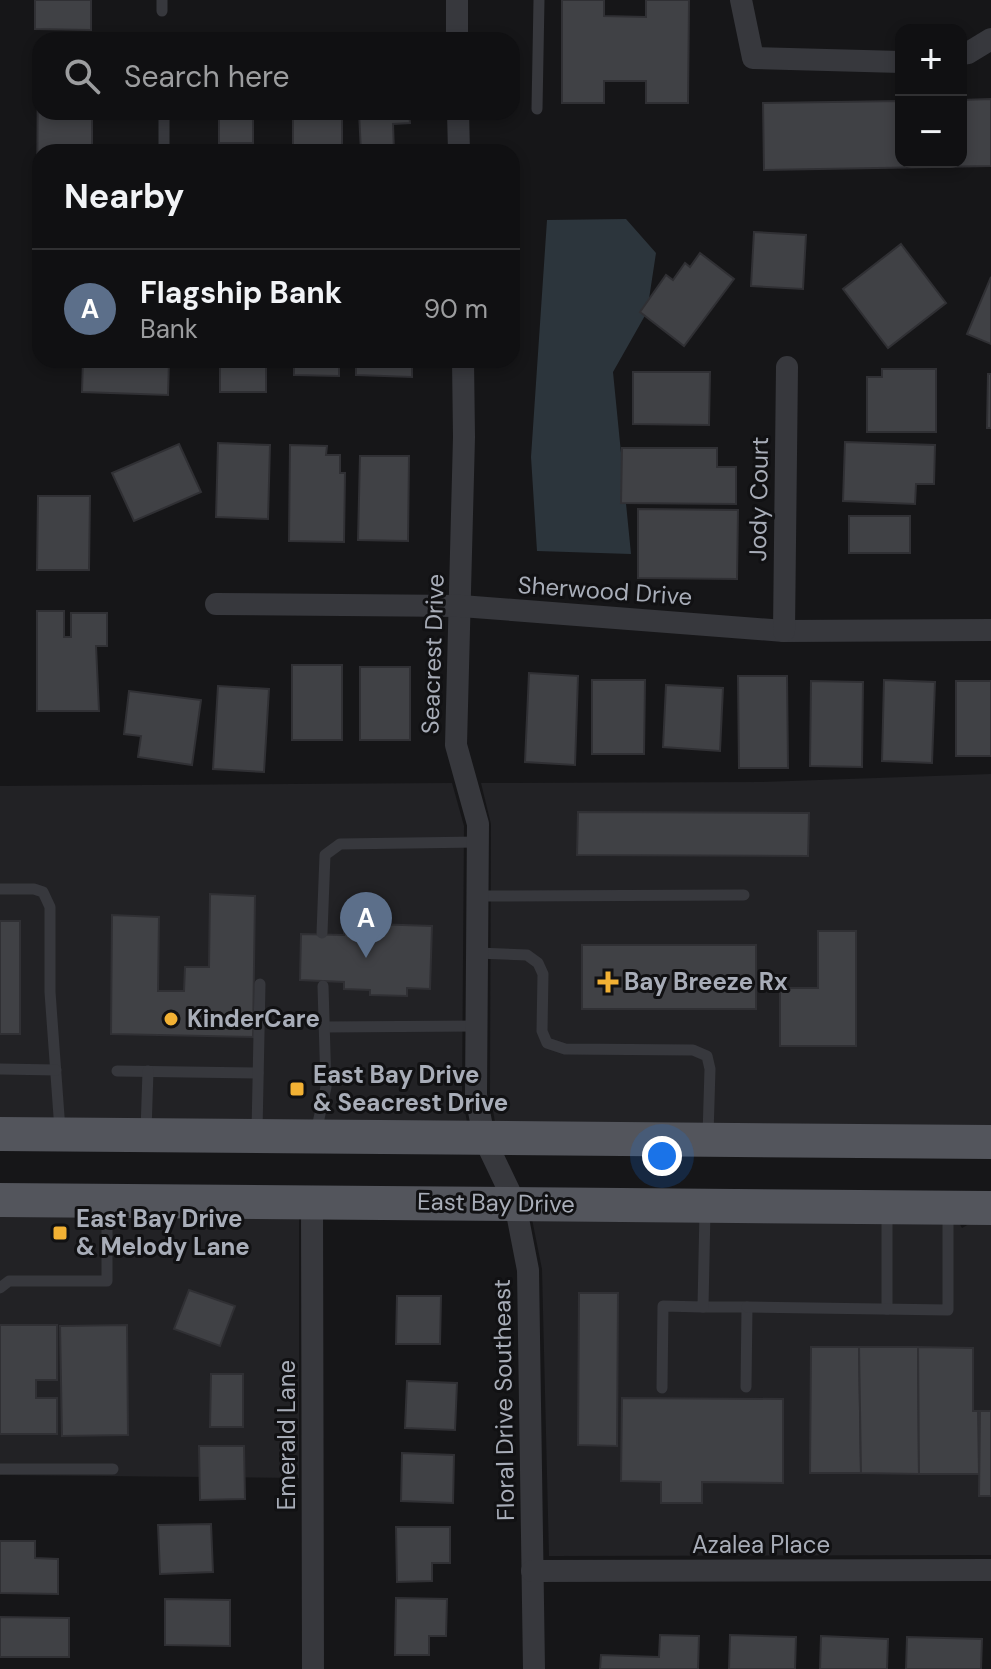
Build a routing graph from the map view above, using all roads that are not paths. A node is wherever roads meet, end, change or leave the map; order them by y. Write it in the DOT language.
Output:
graph roads {
  1 [pos="457,0"];
  2 [pos="539,0"];
  3 [pos="741,0"];
  4 [pos="457,32"];
  5 [pos="991,39"];
  6 [pos="967,53"];
  7 [pos="895,62"];
  8 [pos="537,109"];
  9 [pos="164,120"];
  10 [pos="458,120"];
  11 [pos="164,144"];
  12 [pos="459,144"];
  13 [pos="787,367"];
  14 [pos="463,368"];
  15 [pos="216,604"];
  16 [pos="461,606"];
  17 [pos="991,630"];
  18 [pos="784,631"];
  19 [pos="478,842"];
  20 [pos="0,889"];
  21 [pos="744,895"];
  22 [pos="477,896"];
  23 [pos="322,933"];
  24 [pos="477,953"];
  25 [pos="260,984"];
  26 [pos="323,986"];
  27 [pos="477,1026"];
  28 [pos="324,1027"];
  29 [pos="0,1069"];
  30 [pos="56,1070"];
  31 [pos="117,1071"];
  32 [pos="148,1071"];
  33 [pos="258,1073"];
  34 [pos="0,1134"];
  35 [pos="60,1134"];
  36 [pos="146,1135"];
  37 [pos="257,1136"];
  38 [pos="315,1136"];
  39 [pos="484,1138"];
  40 [pos="708,1139"];
  41 [pos="991,1142"];
  42 [pos="0,1200"];
  43 [pos="107,1201"];
  44 [pos="312,1201"];
  45 [pos="515,1203"];
  46 [pos="974,1204"];
  47 [pos="705,1205"];
  48 [pos="887,1207"];
  49 [pos="0,1288"];
  50 [pos="703,1307"];
  51 [pos="747,1307"];
  52 [pos="887,1309"];
  53 [pos="746,1387"];
  54 [pos="662,1388"];
  55 [pos="0,1469"];
  56 [pos="113,1469"];
  57 [pos="991,1570"];
  58 [pos="532,1571"];
  59 [pos="313,1669"];
  60 [pos="534,1669"];
  1 -- 4 [label="street"];
  2 -- 8 [label="lane"];
  3 -- 7 [label="street"];
  5 -- 6 [label="street"];
  9 -- 11 [label="lane"];
  10 -- 12 [label="street"];
  13 -- 18 [label="street, Jody Court"];
  14 -- 16 [label="street, Seacrest Drive"];
  15 -- 16 [label="street, Sherwood Drive"];
  16 -- 18 [label="street, Sherwood Drive"];
  16 -- 19 [label="street, Seacrest Drive"];
  17 -- 18 [label="street, Sherwood Drive"];
  19 -- 22 [label="street, Seacrest Drive"];
  19 -- 23 [label="lane"];
  20 -- 30 [label="lane"];
  21 -- 22 [label="lane"];
  22 -- 24 [label="street, Seacrest Drive"];
  24 -- 27 [label="street, Seacrest Drive"];
  24 -- 40 [label="lane"];
  25 -- 33 [label="lane"];
  26 -- 28 [label="lane"];
  27 -- 28 [label="lane"];
  27 -- 39 [label="street, Seacrest Drive"];
  28 -- 38 [label="lane"];
  29 -- 30 [label="lane"];
  30 -- 35 [label="lane"];
  31 -- 32 [label="lane"];
  32 -- 33 [label="lane"];
  32 -- 36 [label="lane"];
  33 -- 37 [label="lane"];
  34 -- 35 [label="main road"];
  35 -- 36 [label="main road"];
  36 -- 37 [label="main road"];
  37 -- 38 [label="main road"];
  38 -- 39 [label="main road"];
  39 -- 40 [label="main road"];
  39 -- 45 [label="street, Floral Drive Southeast"];
  40 -- 41 [label="main road"];
  42 -- 43 [label="main road, East Bay Drive"];
  43 -- 44 [label="main road, East Bay Drive"];
  43 -- 49 [label="lane"];
  44 -- 45 [label="main road, East Bay Drive"];
  44 -- 59 [label="street, Emerald Lane"];
  45 -- 47 [label="main road, East Bay Drive"];
  45 -- 58 [label="street, Floral Drive Southeast"];
  46 -- 48 [label="main road, East Bay Drive"];
  46 -- 52 [label="lane"];
  47 -- 48 [label="main road, East Bay Drive"];
  47 -- 50 [label="lane"];
  48 -- 52 [label="lane"];
  50 -- 51 [label="lane"];
  50 -- 54 [label="lane"];
  51 -- 52 [label="lane"];
  51 -- 53 [label="lane"];
  55 -- 56 [label="lane"];
  57 -- 58 [label="street, Azalea Place"];
  58 -- 60 [label="street, Floral Drive Southeast"];
}
